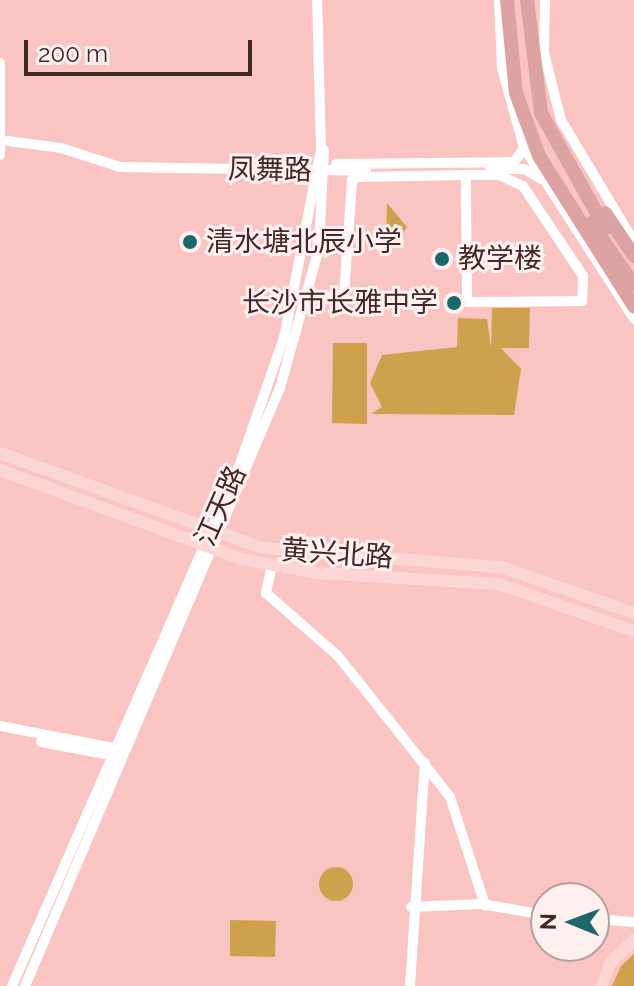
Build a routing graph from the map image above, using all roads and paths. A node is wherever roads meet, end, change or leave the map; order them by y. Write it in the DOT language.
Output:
graph roads {
  1 [pos="319,0"];
  2 [pos="499,0"];
  3 [pos="507,0"];
  4 [pos="517,0"];
  5 [pos="527,0"];
  6 [pos="537,0"];
  7 [pos="545,0"];
  8 [pos="536,46"];
  9 [pos="509,52"];
  10 [pos="0,63"];
  11 [pos="527,78"];
  12 [pos="536,114"];
  13 [pos="559,136"];
  14 [pos="0,140"];
  15 [pos="529,146"];
  16 [pos="324,149"];
  17 [pos="0,155"];
  18 [pos="340,164"];
  19 [pos="280,168"];
  20 [pos="319,168"];
  21 [pos="351,171"];
  22 [pos="466,175"];
  23 [pos="541,179"];
  24 [pos="318,201"];
  25 [pos="634,242"];
  26 [pos="634,256"];
  27 [pos="634,271"];
  28 [pos="634,285"];
  29 [pos="307,300"];
  30 [pos="634,306"];
  31 [pos="634,319"];
  32 [pos="0,453"];
  33 [pos="0,470"];
  34 [pos="216,532"];
  35 [pos="209,548"];
  36 [pos="272,566"];
  37 [pos="634,613"];
  38 [pos="634,631"];
  39 [pos="0,726"];
  40 [pos="0,733"];
  41 [pos="118,753"];
  42 [pos="425,763"];
  43 [pos="485,905"];
  44 [pos="411,907"];
  45 [pos="530,912"];
  46 [pos="610,920"];
  47 [pos="634,922"];
  48 [pos="630,945"];
  49 [pos="12,986"];
  50 [pos="25,986"];
  51 [pos="410,986"];
  52 [pos="602,986"];
  1 -- 16 [label="street, 江天路"];
  1 -- 20 [label="street, 江天路"];
  2 -- 15 [label="street"];
  3 -- 9 [label="highway"];
  4 -- 11 [label="highway"];
  5 -- 11 [label="highway"];
  6 -- 8 [label="highway"];
  7 -- 25 [label="street"];
  8 -- 11 [label="highway"];
  8 -- 13 [label="highway"];
  9 -- 11 [label="highway"];
  9 -- 15 [label="highway"];
  10 -- 14 [label="street"];
  11 -- 12 [label="highway"];
  12 -- 13 [label="highway"];
  12 -- 15 [label="highway"];
  12 -- 27 [label="highway"];
  12 -- 28 [label="highway"];
  13 -- 26 [label="highway"];
  14 -- 17 [label="street"];
  14 -- 19 [label="street, 凤舞路"];
  15 -- 18 [label="street, 凤舞路"];
  15 -- 23 [label="street"];
  15 -- 30 [label="highway"];
  16 -- 18 [label="street"];
  16 -- 20 [label="street, 江天路"];
  18 -- 20 [label="street, 凤舞路"];
  19 -- 20 [label="street, 凤舞路"];
  19 -- 24 [label="street"];
  20 -- 21 [label="street, 凤舞路"];
  20 -- 24 [label="street, 江天路"];
  21 -- 23 [label="street, 凤舞路"];
  21 -- 24 [label="street"];
  22 -- 22 [label="street"];
  22 -- 29 [label="street"];
  23 -- 31 [label="street"];
  24 -- 29 [label="street, 江天路"];
  24 -- 34 [label="street, 江天路"];
  29 -- 34 [label="street, 江天路"];
  32 -- 34 [label="main road, 黄兴北路"];
  33 -- 35 [label="main road, 黄兴北路"];
  34 -- 35 [label="street, 江天路"];
  34 -- 37 [label="main road, 黄兴北路"];
  35 -- 36 [label="main road, 黄兴北路"];
  35 -- 41 [label="street, 江天路"];
  36 -- 38 [label="main road, 黄兴北路"];
  36 -- 42 [label="street"];
  39 -- 41 [label="street"];
  40 -- 41 [label="street"];
  41 -- 49 [label="street, 江天路"];
  41 -- 50 [label="street, 江天路"];
  42 -- 43 [label="street"];
  42 -- 44 [label="street"];
  43 -- 44 [label="street"];
  43 -- 45 [label="street"];
  44 -- 51 [label="street"];
  46 -- 47 [label="street"];
  48 -- 52 [label="main road"];
}
